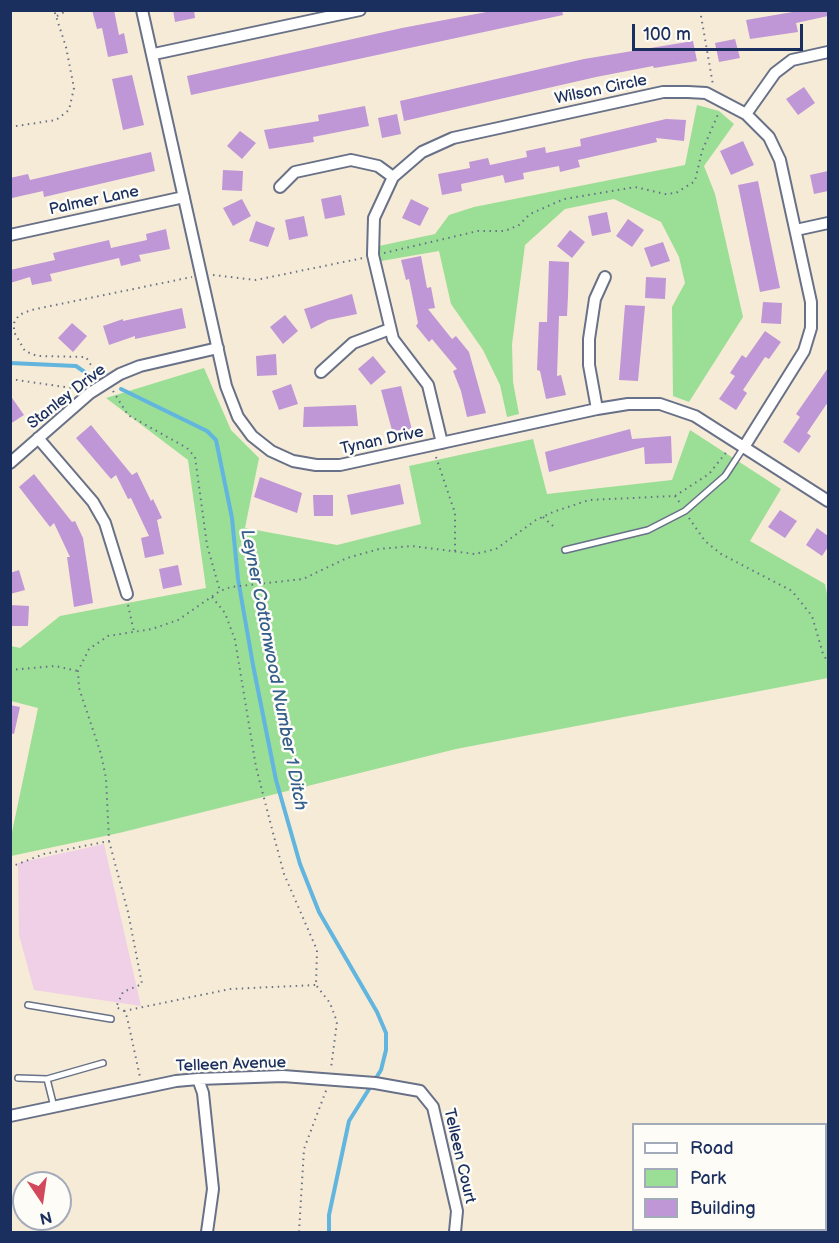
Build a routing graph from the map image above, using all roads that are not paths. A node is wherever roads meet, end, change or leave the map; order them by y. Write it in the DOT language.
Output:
graph roads {
  1 [pos="142,10"];
  2 [pos="360,10"];
  3 [pos="828,52"];
  4 [pos="154,54"];
  5 [pos="746,114"];
  6 [pos="393,177"];
  7 [pos="280,187"];
  8 [pos="184,197"];
  9 [pos="828,223"];
  10 [pos="796,230"];
  11 [pos="10,235"];
  12 [pos="605,277"];
  13 [pos="390,329"];
  14 [pos="218,348"];
  15 [pos="321,372"];
  16 [pos="597,409"];
  17 [pos="38,438"];
  18 [pos="442,443"];
  19 [pos="744,447"];
  20 [pos="10,463"];
  21 [pos="828,501"];
  22 [pos="565,550"];
  23 [pos="127,594"];
  24 [pos="28,1005"];
  25 [pos="111,1020"];
  26 [pos="103,1063"];
  27 [pos="18,1078"];
  28 [pos="47,1079"];
  29 [pos="198,1079"];
  30 [pos="420,1091"];
  31 [pos="54,1107"];
  32 [pos="10,1116"];
  33 [pos="207,1233"];
  34 [pos="455,1233"];
  1 -- 4 [label="street, Tynan Drive"];
  2 -- 4 [label="street"];
  3 -- 5 [label="street"];
  4 -- 8 [label="street, Tynan Drive"];
  5 -- 6 [label="street, Wilson Circle"];
  5 -- 10 [label="street, Wilson Circle"];
  6 -- 7 [label="street"];
  6 -- 13 [label="street, Wilson Circle"];
  8 -- 11 [label="street, Palmer Lane"];
  8 -- 14 [label="street, Tynan Drive"];
  9 -- 10 [label="street"];
  10 -- 19 [label="street, Wilson Circle"];
  12 -- 16 [label="street"];
  13 -- 15 [label="street"];
  13 -- 18 [label="street, Wilson Circle"];
  14 -- 17 [label="street, Stanley Drive"];
  14 -- 18 [label="street, Tynan Drive"];
  16 -- 18 [label="street, Tynan Drive"];
  16 -- 19 [label="street, Tynan Drive"];
  17 -- 20 [label="street, Stanley Drive"];
  17 -- 23 [label="street"];
  19 -- 21 [label="street, Tynan Drive"];
  19 -- 22 [label="lane"];
  24 -- 25 [label="lane"];
  26 -- 28 [label="lane"];
  27 -- 28 [label="lane"];
  28 -- 31 [label="lane"];
  29 -- 30 [label="street, Telleen Avenue"];
  29 -- 31 [label="street, Telleen Avenue"];
  29 -- 33 [label="street"];
  30 -- 34 [label="street, Telleen Court"];
  31 -- 32 [label="street, Telleen Avenue"];
}
